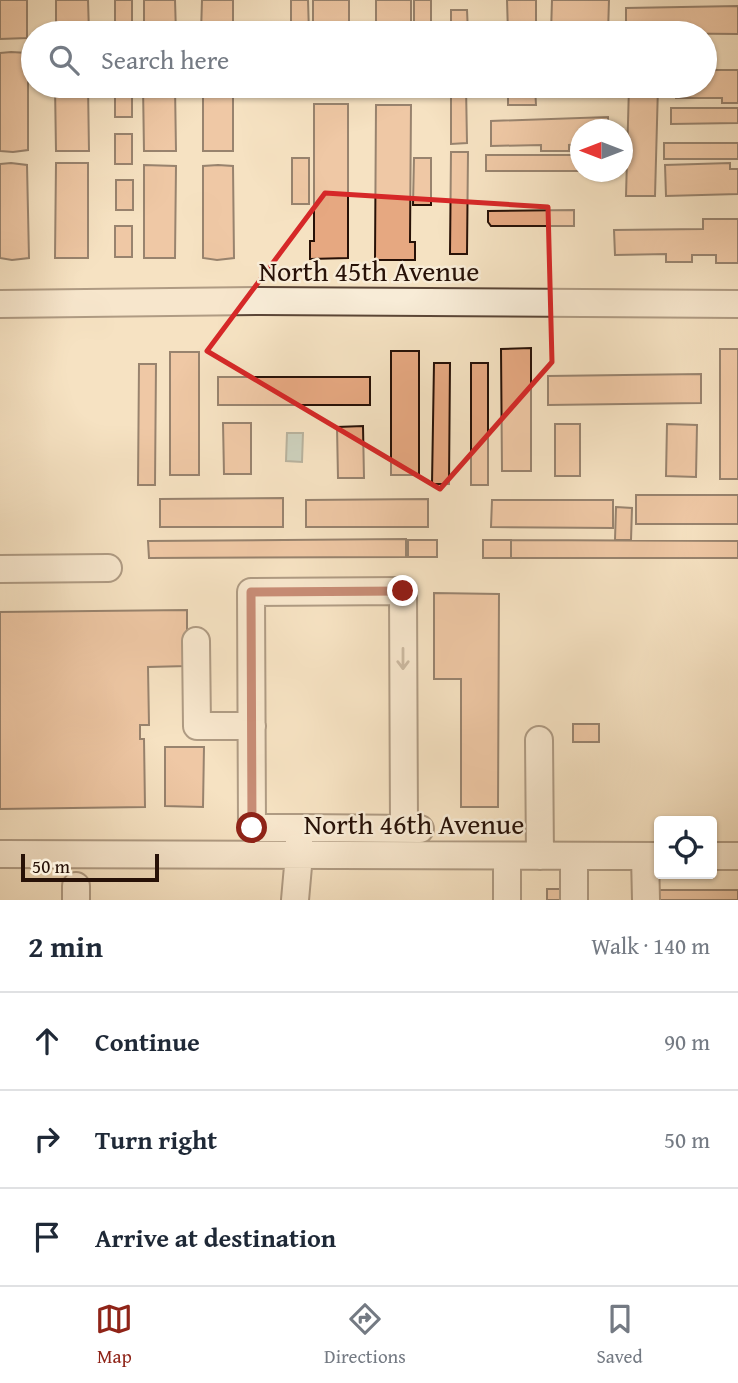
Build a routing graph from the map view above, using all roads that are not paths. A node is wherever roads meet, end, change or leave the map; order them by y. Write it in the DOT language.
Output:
graph roads {
  1 [pos="0,303"];
  2 [pos="738,304"];
  3 [pos="108,568"];
  4 [pos="0,569"];
  5 [pos="197,641"];
  6 [pos="252,726"];
  7 [pos="539,740"];
  8 [pos="299,828"];
  9 [pos="404,829"];
  10 [pos="0,855"];
  11 [pos="299,855"];
  12 [pos="420,856"];
  13 [pos="507,856"];
  14 [pos="540,856"];
  15 [pos="574,856"];
  16 [pos="652,856"];
  17 [pos="717,856"];
  18 [pos="738,856"];
  19 [pos="295,900"];
  20 [pos="507,900"];
  21 [pos="574,900"];
  22 [pos="646,900"];
  1 -- 2 [label="street, North 45th Avenue"];
  3 -- 4 [label="street"];
  5 -- 6 [label="street"];
  6 -- 8 [label="street"];
  6 -- 9 [label="street, one-way"];
  7 -- 14 [label="street"];
  8 -- 9 [label="street"];
  8 -- 11 [label="street"];
  9 -- 12 [label="street"];
  10 -- 11 [label="street, North 46th Avenue"];
  11 -- 12 [label="street, North 46th Avenue"];
  11 -- 19 [label="street"];
  12 -- 13 [label="street, North 46th Avenue"];
  13 -- 14 [label="street, North 46th Avenue"];
  13 -- 20 [label="street"];
  14 -- 15 [label="street, North 46th Avenue"];
  15 -- 16 [label="street, North 46th Avenue"];
  15 -- 21 [label="street"];
  16 -- 22 [label="street"];
  17 -- 18 [label="street"];
}
